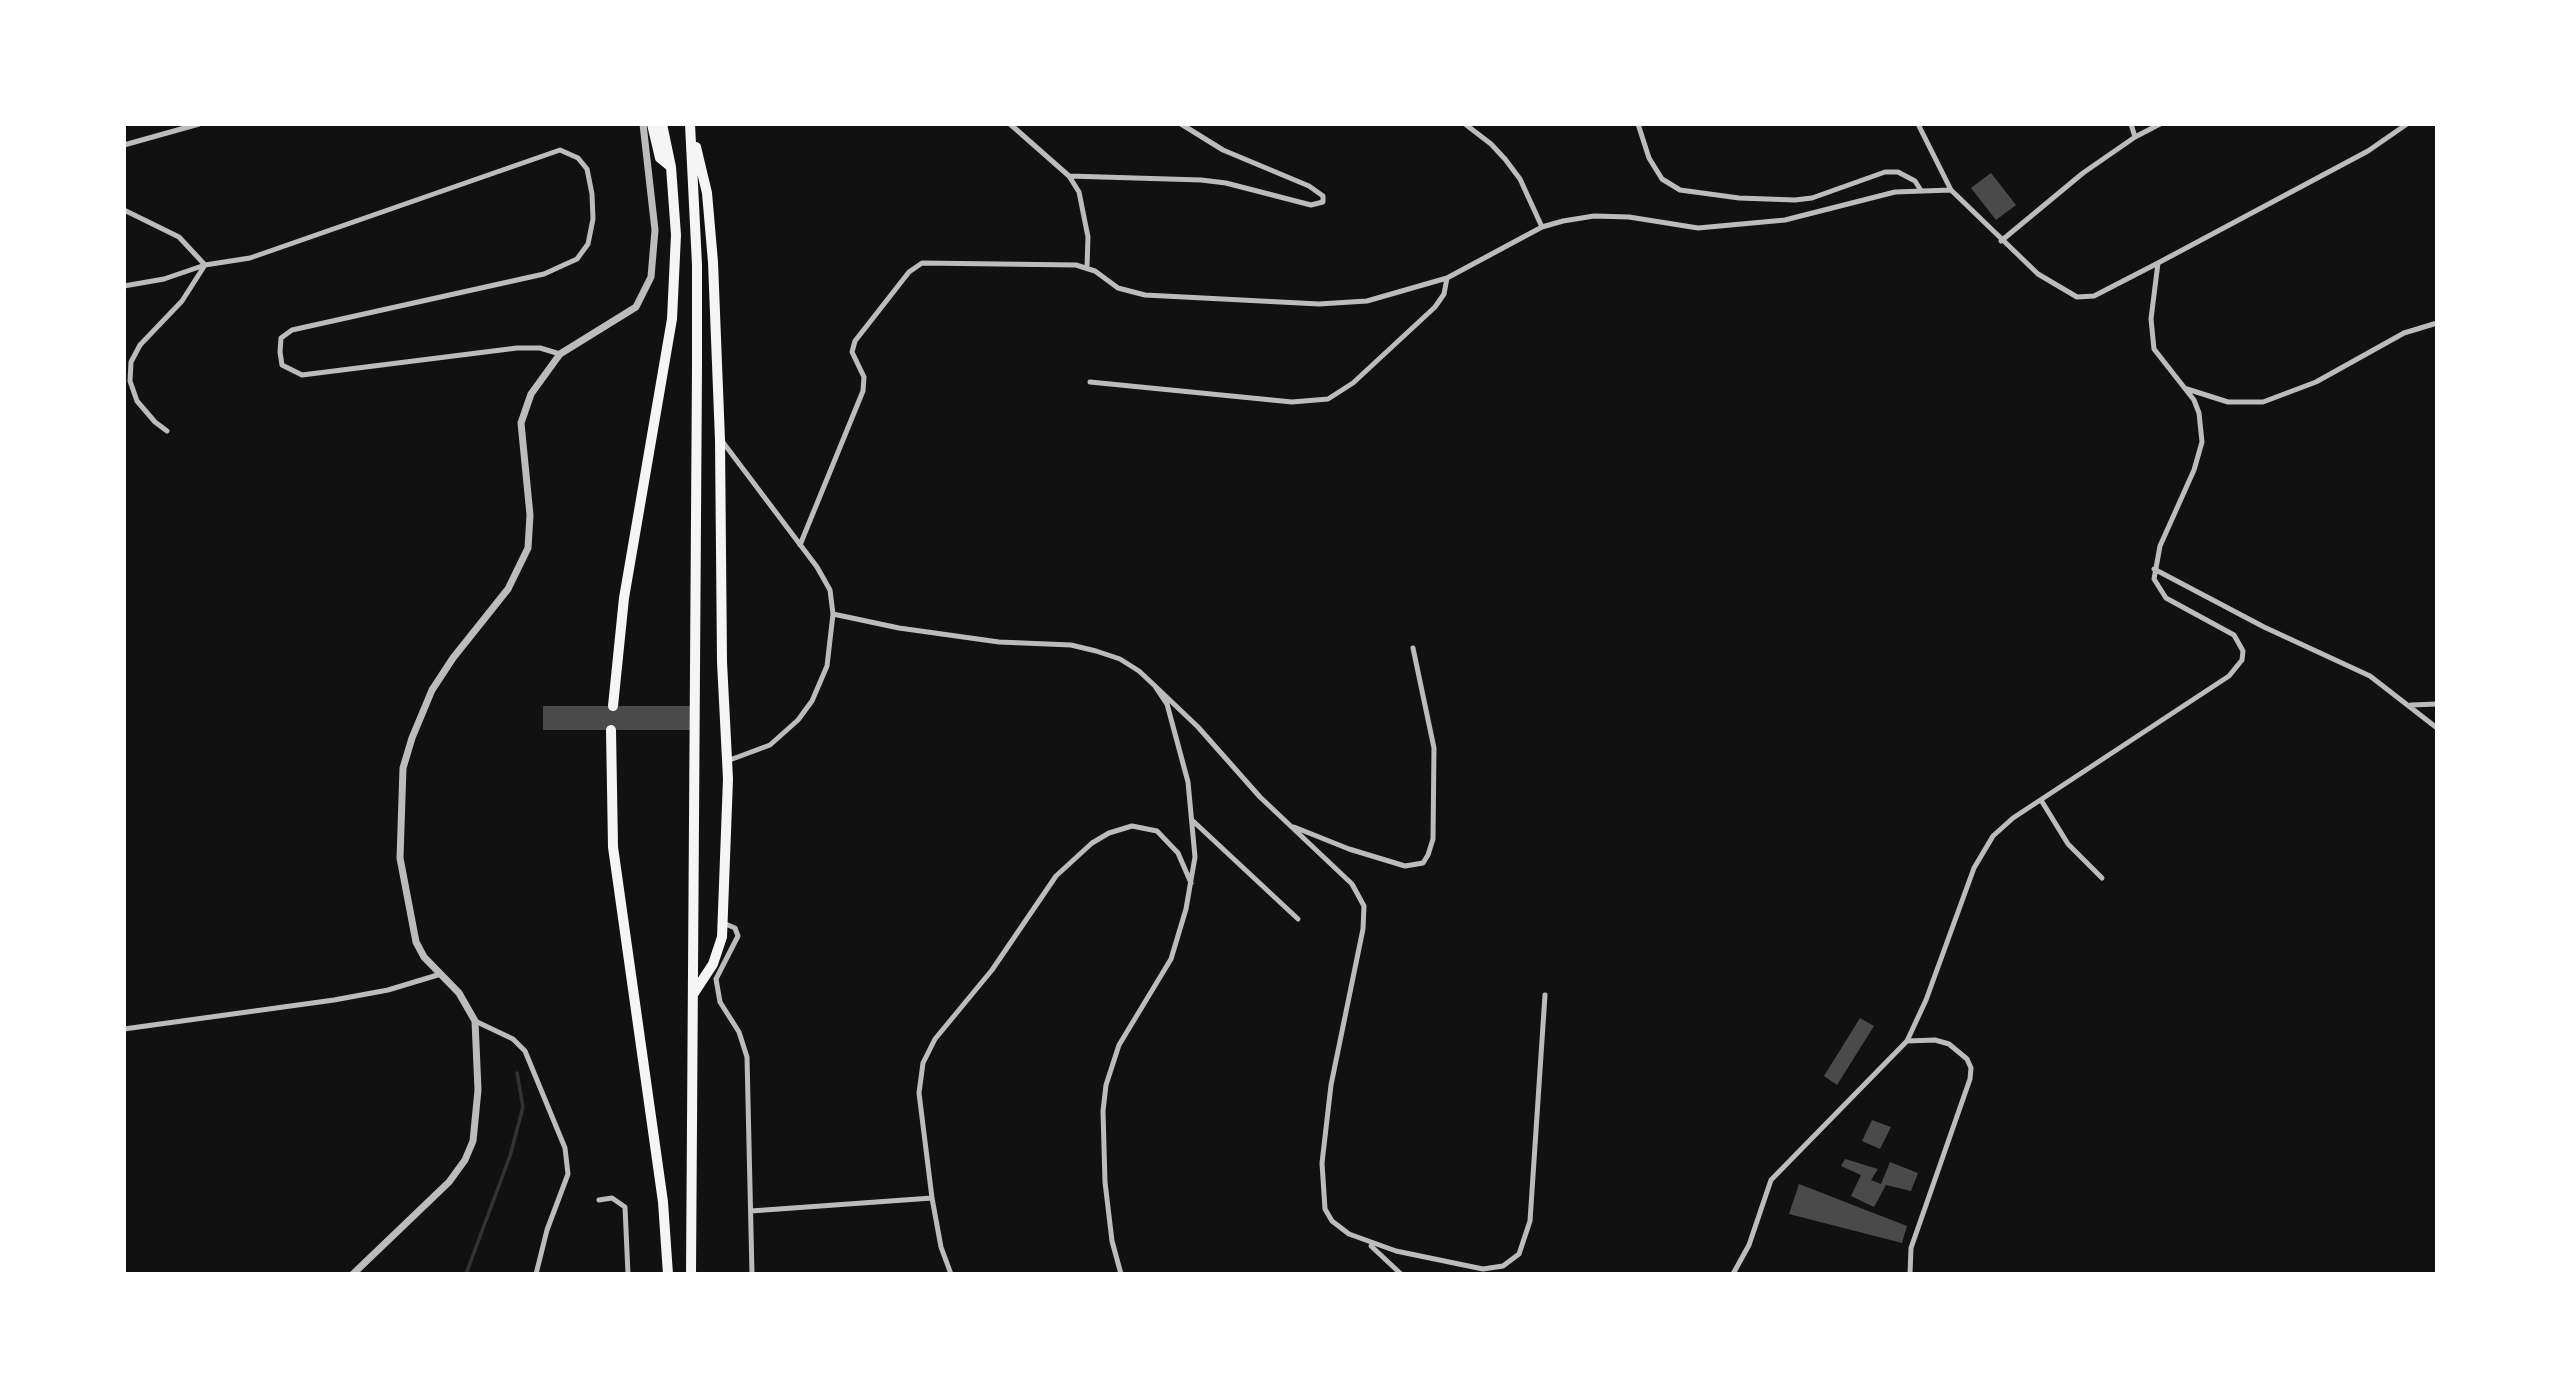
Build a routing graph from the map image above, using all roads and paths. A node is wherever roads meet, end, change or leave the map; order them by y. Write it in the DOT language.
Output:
graph roads {
  1 [pos="199,124"];
  2 [pos="643,124"];
  3 [pos="652,124"];
  4 [pos="662,124"];
  5 [pos="690,124"];
  6 [pos="1010,124"];
  7 [pos="1181,124"];
  8 [pos="1465,124"];
  9 [pos="1637,124"];
  10 [pos="1918,124"];
  11 [pos="2131,124"];
  12 [pos="2160,124"];
  13 [pos="2407,124"];
  14 [pos="2134,137"];
  15 [pos="692,138"];
  16 [pos="124,145"];
  17 [pos="671,167"];
  18 [pos="1069,176"];
  19 [pos="1920,189"];
  20 [pos="1951,190"];
  21 [pos="124,211"];
  22 [pos="1542,227"];
  23 [pos="2001,241"];
  24 [pos="2158,263"];
  25 [pos="205,265"];
  26 [pos="1087,267"];
  27 [pos="1447,278"];
  28 [pos="124,286"];
  29 [pos="2437,323"];
  30 [pos="560,354"];
  31 [pos="1090,383"];
  32 [pos="2187,389"];
  33 [pos="167,431"];
  34 [pos="720,440"];
  35 [pos="800,545"];
  36 [pos="2154,569"];
  37 [pos="833,614"];
  38 [pos="1413,648"];
  39 [pos="1155,686"];
  40 [pos="2437,704"];
  41 [pos="2411,705"];
  42 [pos="613,706"];
  43 [pos="2437,728"];
  44 [pos="611,730"];
  45 [pos="727,761"];
  46 [pos="2041,800"];
  47 [pos="1193,821"];
  48 [pos="1288,824"];
  49 [pos="2102,878"];
  50 [pos="1191,884"];
  51 [pos="1298,919"];
  52 [pos="723,923"];
  53 [pos="440,975"];
  54 [pos="694,993"];
  55 [pos="1545,995"];
  56 [pos="475,1021"];
  57 [pos="124,1029"];
  58 [pos="1907,1041"];
  59 [pos="932,1198"];
  60 [pos="599,1200"];
  61 [pos="751,1211"];
  62 [pos="1368,1244"];
  63 [pos="353,1274"];
  64 [pos="536,1274"];
  65 [pos="628,1274"];
  66 [pos="668,1274"];
  67 [pos="691,1274"];
  68 [pos="752,1274"];
  69 [pos="951,1274"];
  70 [pos="1121,1274"];
  71 [pos="1401,1274"];
  72 [pos="1733,1274"];
  73 [pos="1910,1274"];
  1 -- 16 [label="street"];
  2 -- 30 [label="street"];
  3 -- 17 [label="highway"];
  4 -- 17 [label="highway"];
  5 -- 15 [label="highway"];
  6 -- 18 [label="street"];
  7 -- 18 [label="street"];
  8 -- 22 [label="street"];
  9 -- 19 [label="street"];
  10 -- 20 [label="street"];
  11 -- 14 [label="street"];
  12 -- 14 [label="street"];
  13 -- 24 [label="street"];
  14 -- 23 [label="street"];
  15 -- 34 [label="highway"];
  15 -- 54 [label="highway"];
  17 -- 42 [label="highway"];
  18 -- 26 [label="street"];
  19 -- 20 [label="street"];
  19 -- 22 [label="street"];
  20 -- 23 [label="street"];
  21 -- 25 [label="street"];
  22 -- 27 [label="street"];
  23 -- 24 [label="street"];
  24 -- 32 [label="street"];
  25 -- 28 [label="street"];
  25 -- 30 [label="street"];
  25 -- 33 [label="street"];
  26 -- 27 [label="street"];
  26 -- 35 [label="street"];
  27 -- 31 [label="street"];
  29 -- 32 [label="street"];
  30 -- 53 [label="street"];
  32 -- 36 [label="street"];
  34 -- 35 [label="street"];
  34 -- 45 [label="highway"];
  35 -- 37 [label="street"];
  36 -- 41 [label="street"];
  36 -- 46 [label="street"];
  37 -- 39 [label="street"];
  37 -- 45 [label="street"];
  38 -- 48 [label="street"];
  39 -- 47 [label="street"];
  39 -- 48 [label="street"];
  40 -- 41 [label="street"];
  41 -- 43 [label="street"];
  44 -- 66 [label="highway"];
  45 -- 52 [label="highway"];
  46 -- 49 [label="street"];
  46 -- 58 [label="street"];
  47 -- 50 [label="street"];
  47 -- 51 [label="street"];
  48 -- 62 [label="street"];
  50 -- 59 [label="street"];
  50 -- 70 [label="street"];
  52 -- 54 [label="highway"];
  52 -- 61 [label="street"];
  53 -- 56 [label="street"];
  53 -- 57 [label="street"];
  54 -- 67 [label="highway"];
  55 -- 62 [label="street"];
  56 -- 63 [label="street"];
  56 -- 64 [label="street"];
  58 -- 72 [label="street"];
  58 -- 73 [label="street"];
  59 -- 61 [label="street"];
  59 -- 69 [label="street"];
  60 -- 65 [label="street"];
  61 -- 68 [label="street"];
  62 -- 71 [label="street"];
}
